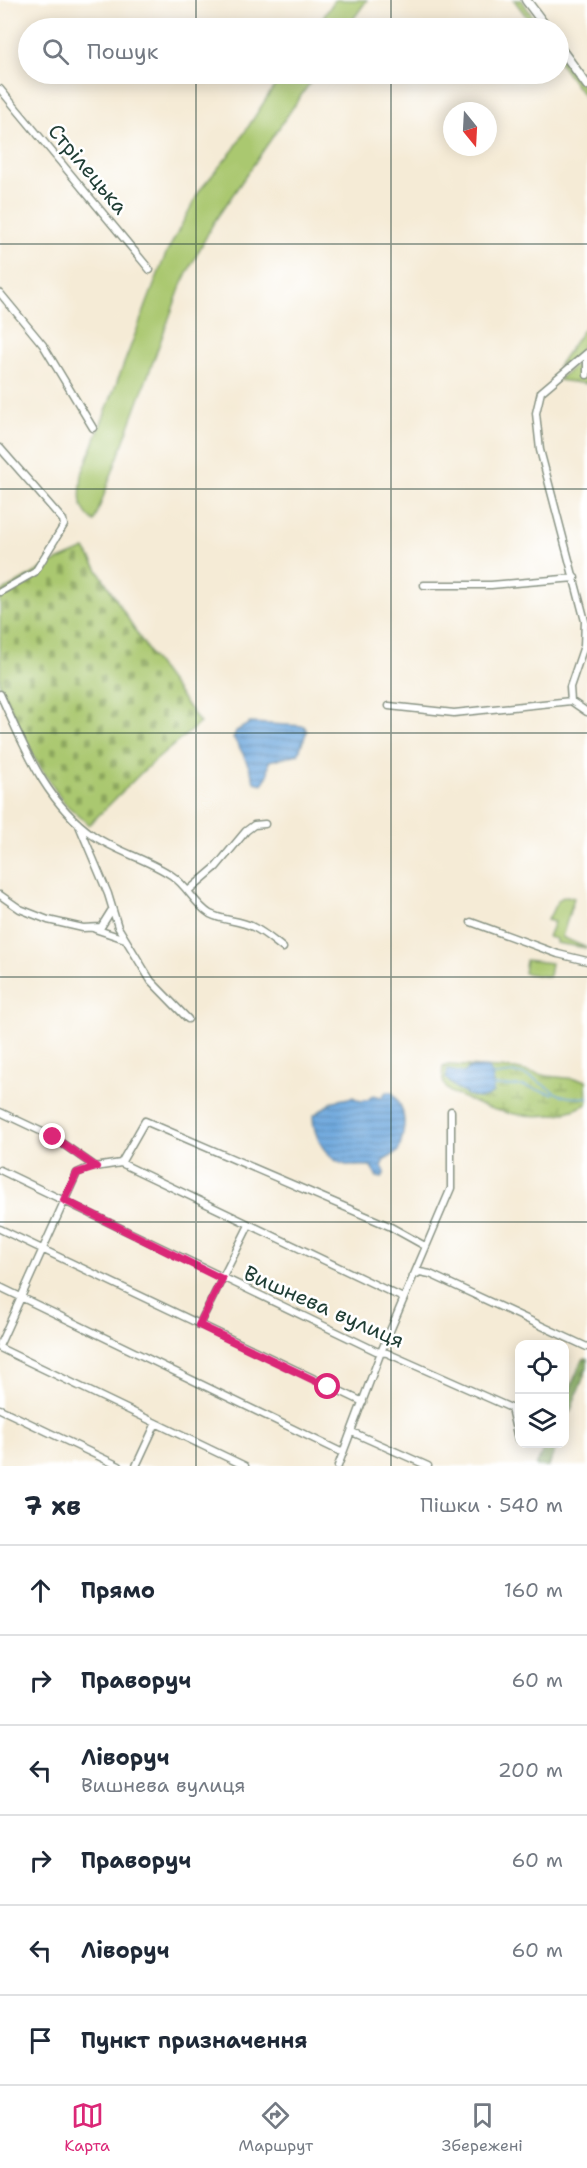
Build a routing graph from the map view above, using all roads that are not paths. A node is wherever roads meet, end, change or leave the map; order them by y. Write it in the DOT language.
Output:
graph roads {
  1 [pos="526,0"];
  2 [pos="540,18"];
  3 [pos="569,60"];
  4 [pos="587,85"];
  5 [pos="0,89"];
  6 [pos="150,270"];
  7 [pos="0,293"];
  8 [pos="587,355"];
  9 [pos="587,375"];
  10 [pos="93,428"];
  11 [pos="0,448"];
  12 [pos="575,578"];
  13 [pos="424,585"];
  14 [pos="0,592"];
  15 [pos="0,694"];
  16 [pos="571,701"];
  17 [pos="389,706"];
  18 [pos="587,712"];
  19 [pos="78,822"];
  20 [pos="265,824"];
  21 [pos="188,891"];
  22 [pos="0,895"];
  23 [pos="112,910"];
  24 [pos="471,922"];
  25 [pos="94,929"];
  26 [pos="126,940"];
  27 [pos="283,948"];
  28 [pos="587,961"];
  29 [pos="188,1019"];
  30 [pos="0,1112"];
  31 [pos="451,1112"];
  32 [pos="121,1163"];
  33 [pos="96,1167"];
  34 [pos="0,1170"];
  35 [pos="64,1200"];
  36 [pos="249,1225"];
  37 [pos="0,1229"];
  38 [pos="425,1246"];
  39 [pos="41,1248"];
  40 [pos="412,1277"];
  41 [pos="222,1279"];
  42 [pos="0,1287"];
  43 [pos="20,1297"];
  44 [pos="403,1298"];
  45 [pos="199,1325"];
  46 [pos="0,1346"];
  47 [pos="585,1347"];
  48 [pos="381,1352"];
  49 [pos="363,1402"];
  50 [pos="0,1409"];
  51 [pos="156,1423"];
  52 [pos="515,1424"];
  53 [pos="352,1432"];
  54 [pos="343,1454"];
  55 [pos="119,1466"];
  56 [pos="136,1466"];
  57 [pos="245,1466"];
  58 [pos="338,1466"];
  59 [pos="428,1466"];
  1 -- 2 [label="street"];
  3 -- 4 [label="street"];
  5 -- 6 [label="street, Стрілецька"];
  7 -- 10 [label="street"];
  8 -- 9 [label="street"];
  8 -- 12 [label="street"];
  11 -- 14 [label="street"];
  12 -- 13 [label="street"];
  12 -- 16 [label="street"];
  15 -- 19 [label="street"];
  16 -- 17 [label="street"];
  16 -- 18 [label="street"];
  19 -- 21 [label="street"];
  19 -- 23 [label="street"];
  20 -- 21 [label="street"];
  21 -- 27 [label="street"];
  22 -- 25 [label="street"];
  23 -- 25 [label="street"];
  23 -- 26 [label="street"];
  24 -- 28 [label="street"];
  25 -- 26 [label="street"];
  26 -- 29 [label="street"];
  30 -- 33 [label="street"];
  31 -- 38 [label="street"];
  32 -- 33 [label="street"];
  32 -- 36 [label="street"];
  32 -- 38 [label="street"];
  33 -- 35 [label="street"];
  34 -- 35 [label="street, Вишнева вулиця"];
  35 -- 39 [label="street"];
  35 -- 41 [label="street, Вишнева вулиця"];
  36 -- 41 [label="street"];
  36 -- 44 [label="street"];
  37 -- 39 [label="street"];
  38 -- 40 [label="street"];
  39 -- 43 [label="street"];
  39 -- 45 [label="street"];
  40 -- 44 [label="street"];
  40 -- 47 [label="street"];
  41 -- 45 [label="street"];
  41 -- 48 [label="street, Вишнева вулиця"];
  42 -- 43 [label="street"];
  43 -- 46 [label="street"];
  43 -- 54 [label="street"];
  44 -- 48 [label="street"];
  45 -- 49 [label="street"];
  46 -- 51 [label="street"];
  48 -- 49 [label="street"];
  48 -- 52 [label="street, Вишнева вулиця"];
  49 -- 53 [label="street"];
  50 -- 55 [label="street"];
  51 -- 56 [label="street"];
  51 -- 57 [label="street"];
  53 -- 54 [label="street"];
  53 -- 59 [label="street"];
  54 -- 58 [label="street"];
}
